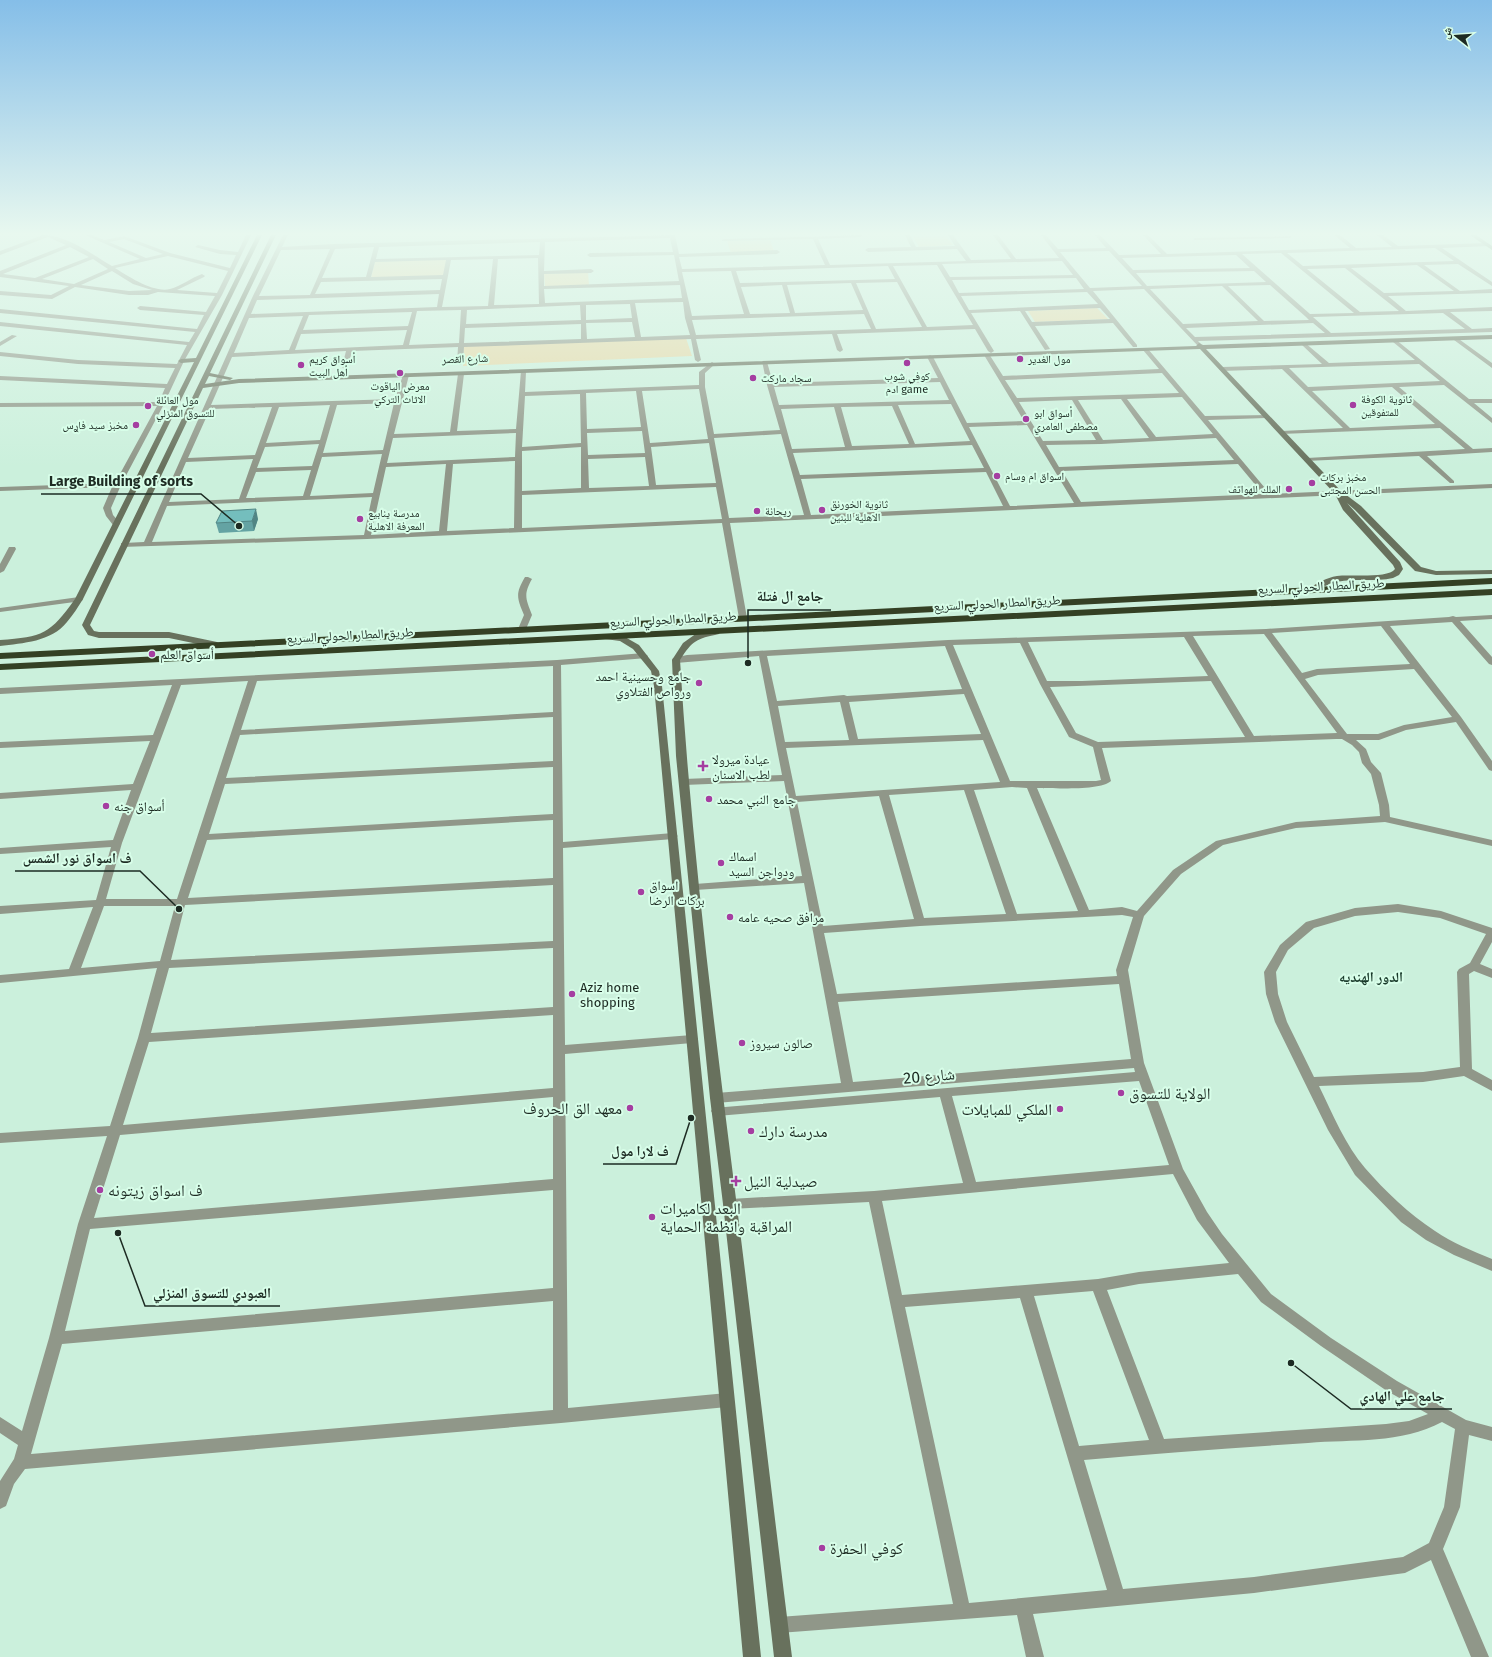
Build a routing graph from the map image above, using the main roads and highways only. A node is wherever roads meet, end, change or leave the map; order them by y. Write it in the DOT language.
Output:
graph roads {
  1 [pos="1492,582"];
  2 [pos="1492,592"];
  3 [pos="0,656"];
  4 [pos="0,668"];
  1 -- 3 [label="highway, طريق المطار الحولي السريع"];
  2 -- 4 [label="highway, طريق المطار الحولي السريع"];
}
